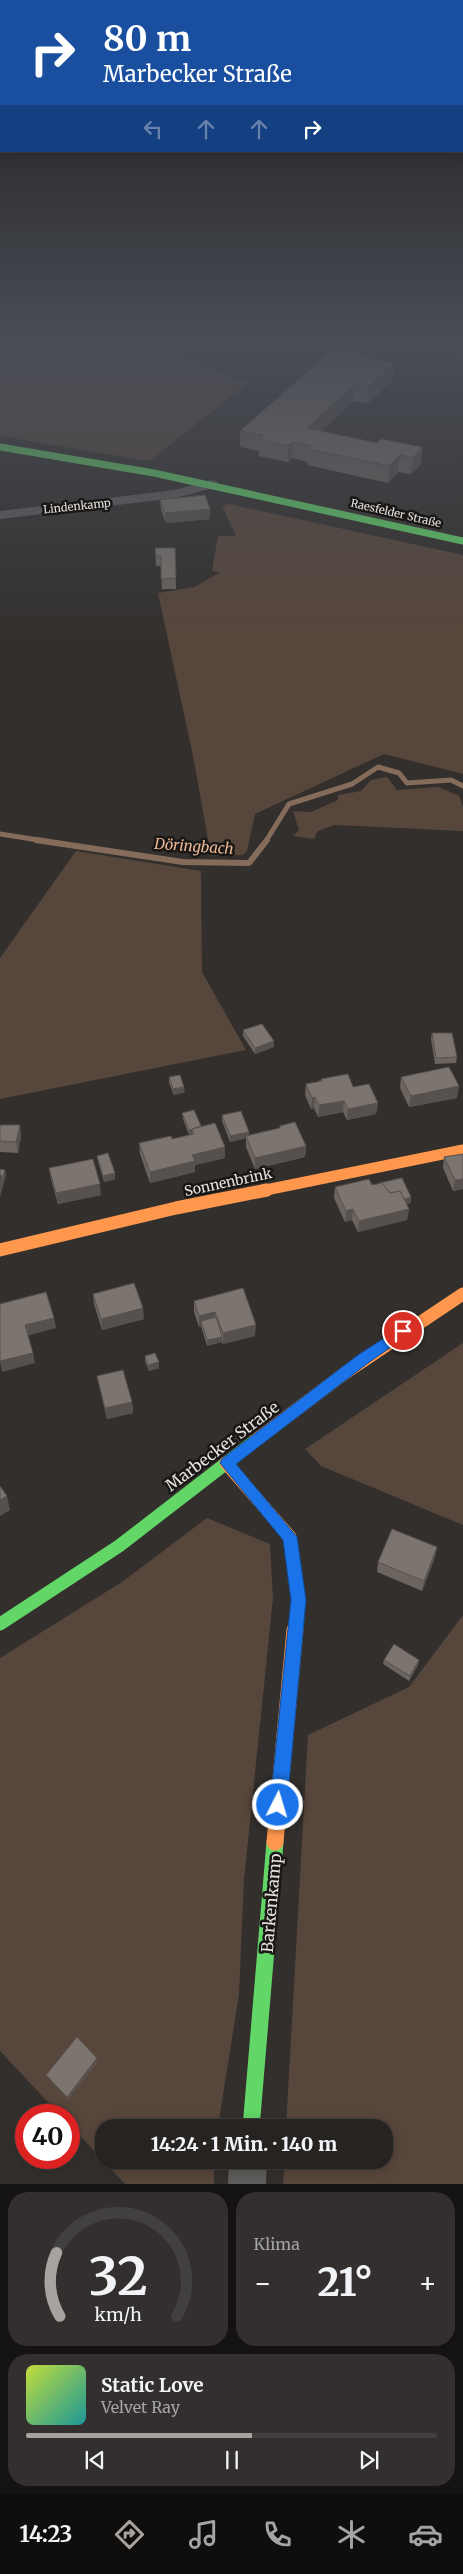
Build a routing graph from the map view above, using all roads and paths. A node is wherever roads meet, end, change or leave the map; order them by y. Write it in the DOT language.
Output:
graph roads {
  1 [pos="0,447"];
  2 [pos="211,484"];
  3 [pos="0,514"];
  4 [pos="463,541"];
  5 [pos="463,1150"];
  6 [pos="0,1250"];
  7 [pos="463,1294"];
  8 [pos="226,1463"];
  9 [pos="0,1624"];
  10 [pos="252,2119"];
  11 [pos="248,2169"];
  12 [pos="248,2184"];
  1 -- 2 [label="main road, Raesfelder Straße"];
  2 -- 3 [label="street, Lindenkamp"];
  2 -- 4 [label="main road, Raesfelder Straße"];
  5 -- 6 [label="main road, Sonnenbrink"];
  7 -- 8 [label="main road, Marbecker Straße"];
  8 -- 9 [label="main road, Marbecker Straße"];
  8 -- 10 [label="main road, Barkenkamp"];
  11 -- 12 [label="street"];
}
